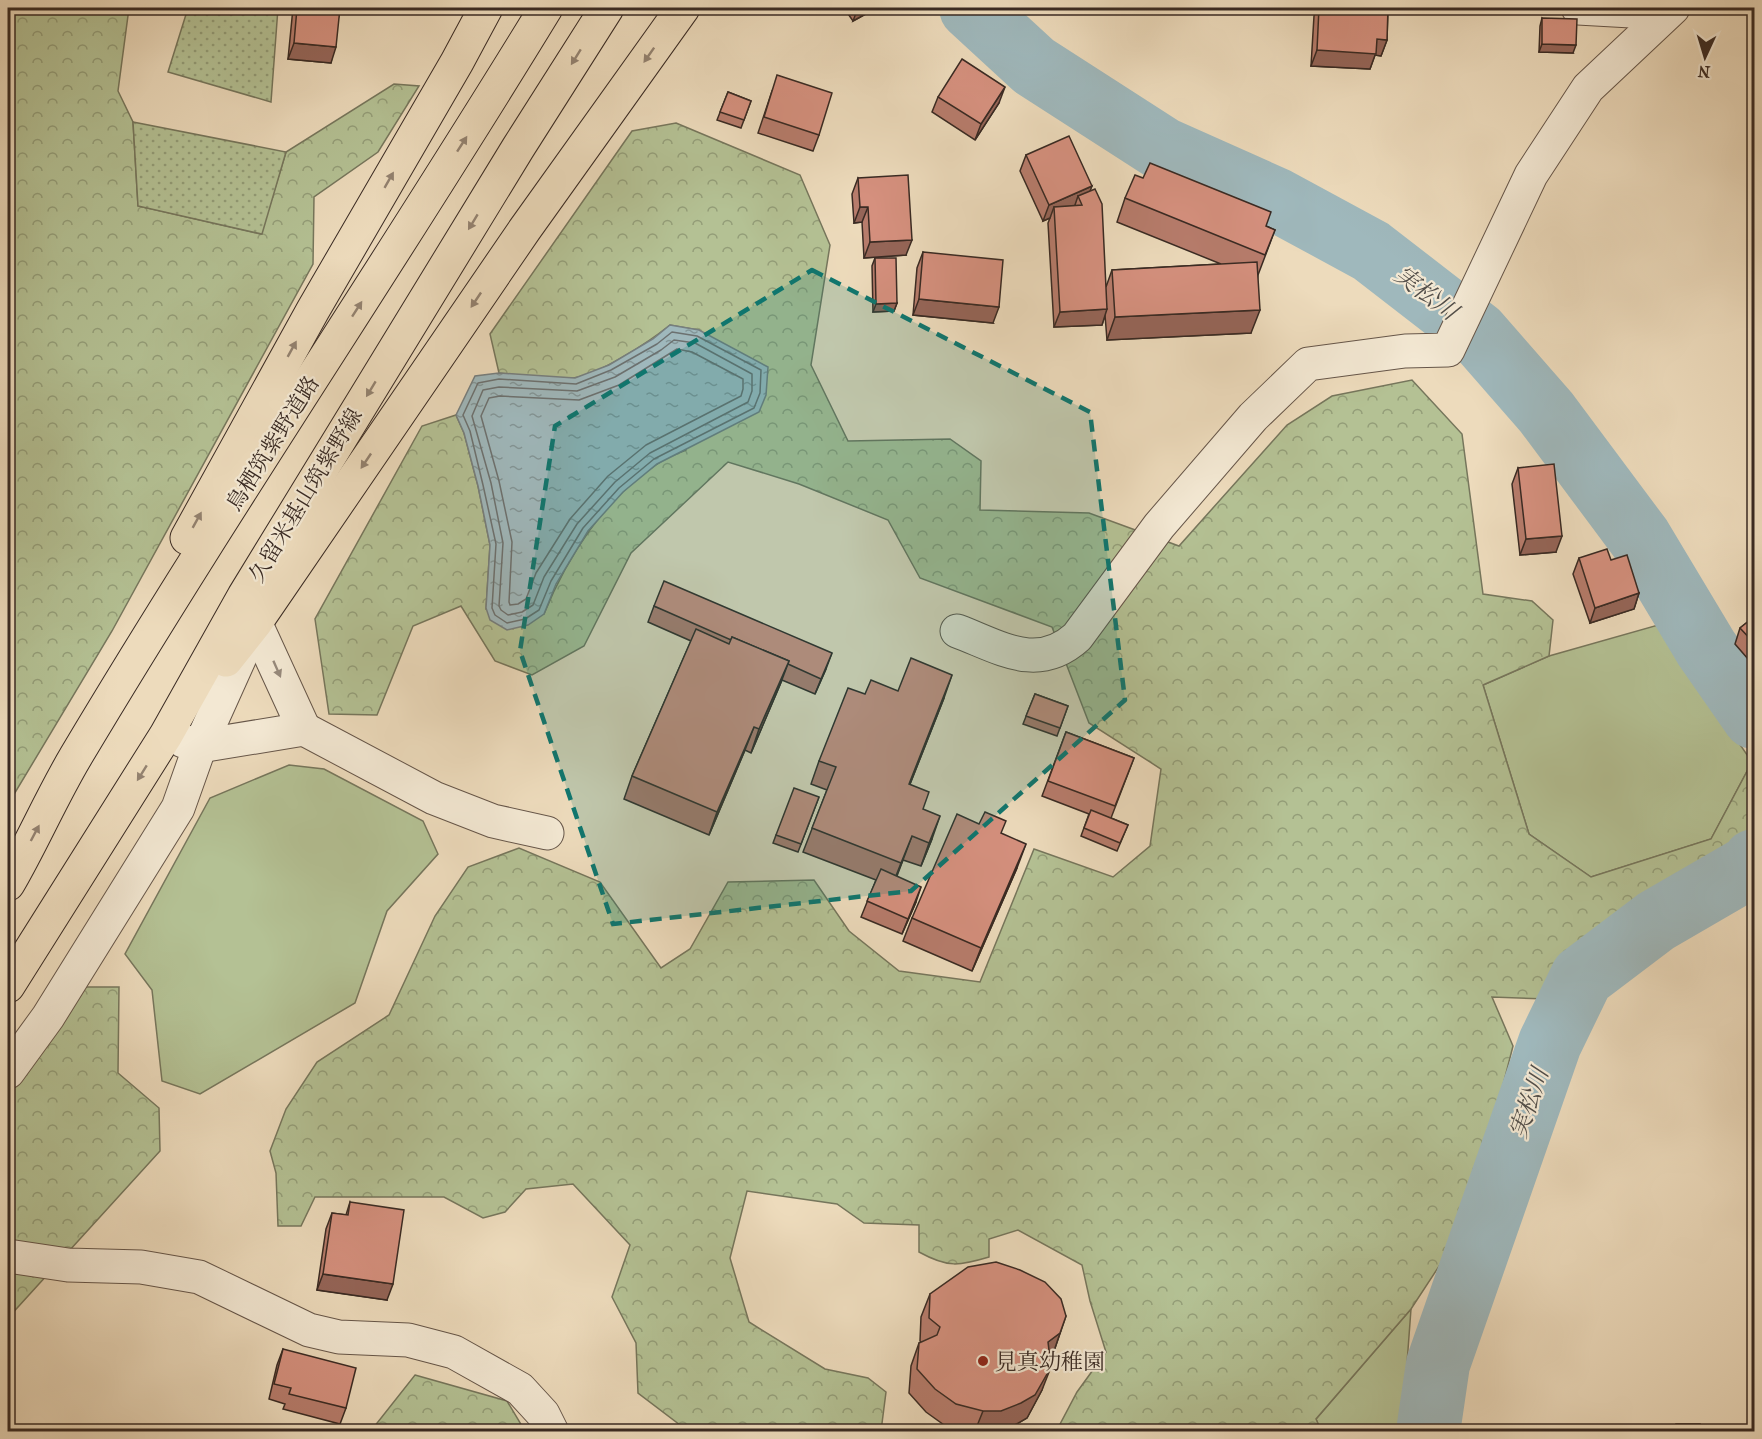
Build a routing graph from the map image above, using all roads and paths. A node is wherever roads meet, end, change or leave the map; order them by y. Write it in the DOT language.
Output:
graph roads {
  1 [pos="486,8"];
  2 [pos="546,8"];
  3 [pos="607,8"];
  4 [pos="683,8"];
  5 [pos="1578,8"];
  6 [pos="1670,10"];
  7 [pos="250,609"];
  8 [pos="957,631"];
  9 [pos="304,729"];
  10 [pos="166,735"];
  11 [pos="200,746"];
  12 [pos="75,759"];
  13 [pos="547,833"];
  14 [pos="8,884"];
  15 [pos="8,986"];
  16 [pos="8,1072"];
  17 [pos="8,1256"];
  18 [pos="552,1431"];
  12 -- 1 [label="main road, one-way"];
  12 -- 2 [label="main road, 鳥栖筑紫野道路, one-way"];
  3 -- 7 [label="main road, 久留米基山筑紫野線, one-way"];
  4 -- 7 [label="main road, one-way"];
  5 -- 6 [label="street"];
  6 -- 8 [label="street"];
  7 -- 9 [label="street, one-way"];
  7 -- 10 [label="main road"];
  7 -- 11 [label="street"];
  9 -- 11 [label="street"];
  9 -- 13 [label="street"];
  10 -- 11 [label="street"];
  10 -- 15 [label="main road, one-way"];
  11 -- 16 [label="street"];
  14 -- 12 [label="main road, 鳥栖筑紫野道路, one-way"];
  17 -- 18 [label="street"];
}
